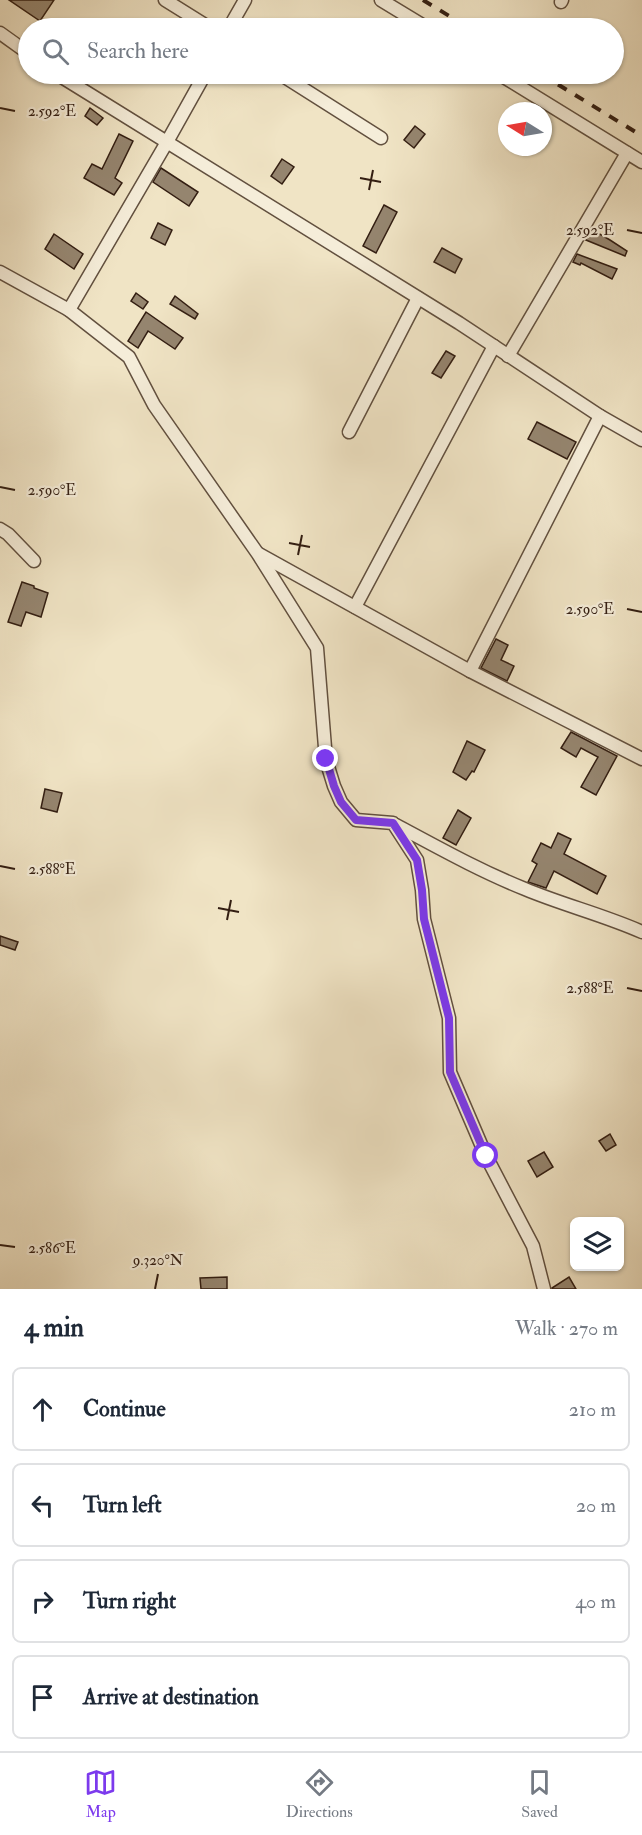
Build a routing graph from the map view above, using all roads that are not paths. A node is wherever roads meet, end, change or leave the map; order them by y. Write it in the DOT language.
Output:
graph roads {
  1 [pos="165,0"];
  2 [pos="245,0"];
  3 [pos="381,0"];
  4 [pos="194,18"];
  5 [pos="235,18"];
  6 [pos="411,18"];
  7 [pos="0,33"];
  8 [pos="18,46"];
  9 [pos="73,84"];
  10 [pos="199,84"];
  11 [pos="296,84"];
  12 [pos="515,84"];
  13 [pos="381,138"];
  14 [pos="167,142"];
  15 [pos="627,153"];
  16 [pos="642,162"];
  17 [pos="0,272"];
  18 [pos="418,298"];
  19 [pos="69,310"];
  20 [pos="494,346"];
  21 [pos="508,356"];
  22 [pos="600,416"];
  23 [pos="349,432"];
  24 [pos="642,440"];
  25 [pos="0,529"];
  26 [pos="258,554"];
  27 [pos="34,561"];
  28 [pos="354,607"];
  29 [pos="470,671"];
  30 [pos="642,759"];
  31 [pos="393,823"];
  32 [pos="642,932"];
  33 [pos="544,1289"];
  1 -- 4 [label="street"];
  2 -- 5 [label="street"];
  3 -- 6 [label="street"];
  7 -- 8 [label="street"];
  9 -- 14 [label="street"];
  10 -- 14 [label="street"];
  11 -- 13 [label="street"];
  12 -- 15 [label="street"];
  14 -- 18 [label="street"];
  14 -- 19 [label="street"];
  15 -- 16 [label="street"];
  15 -- 21 [label="street"];
  17 -- 19 [label="street"];
  18 -- 20 [label="street"];
  18 -- 23 [label="street"];
  19 -- 26 [label="street"];
  20 -- 21 [label="street"];
  20 -- 28 [label="street"];
  21 -- 22 [label="street"];
  22 -- 24 [label="street"];
  22 -- 29 [label="street"];
  25 -- 27 [label="street"];
  26 -- 28 [label="street"];
  26 -- 31 [label="street"];
  28 -- 29 [label="street"];
  29 -- 30 [label="street"];
  31 -- 32 [label="street"];
  31 -- 33 [label="street"];
}
